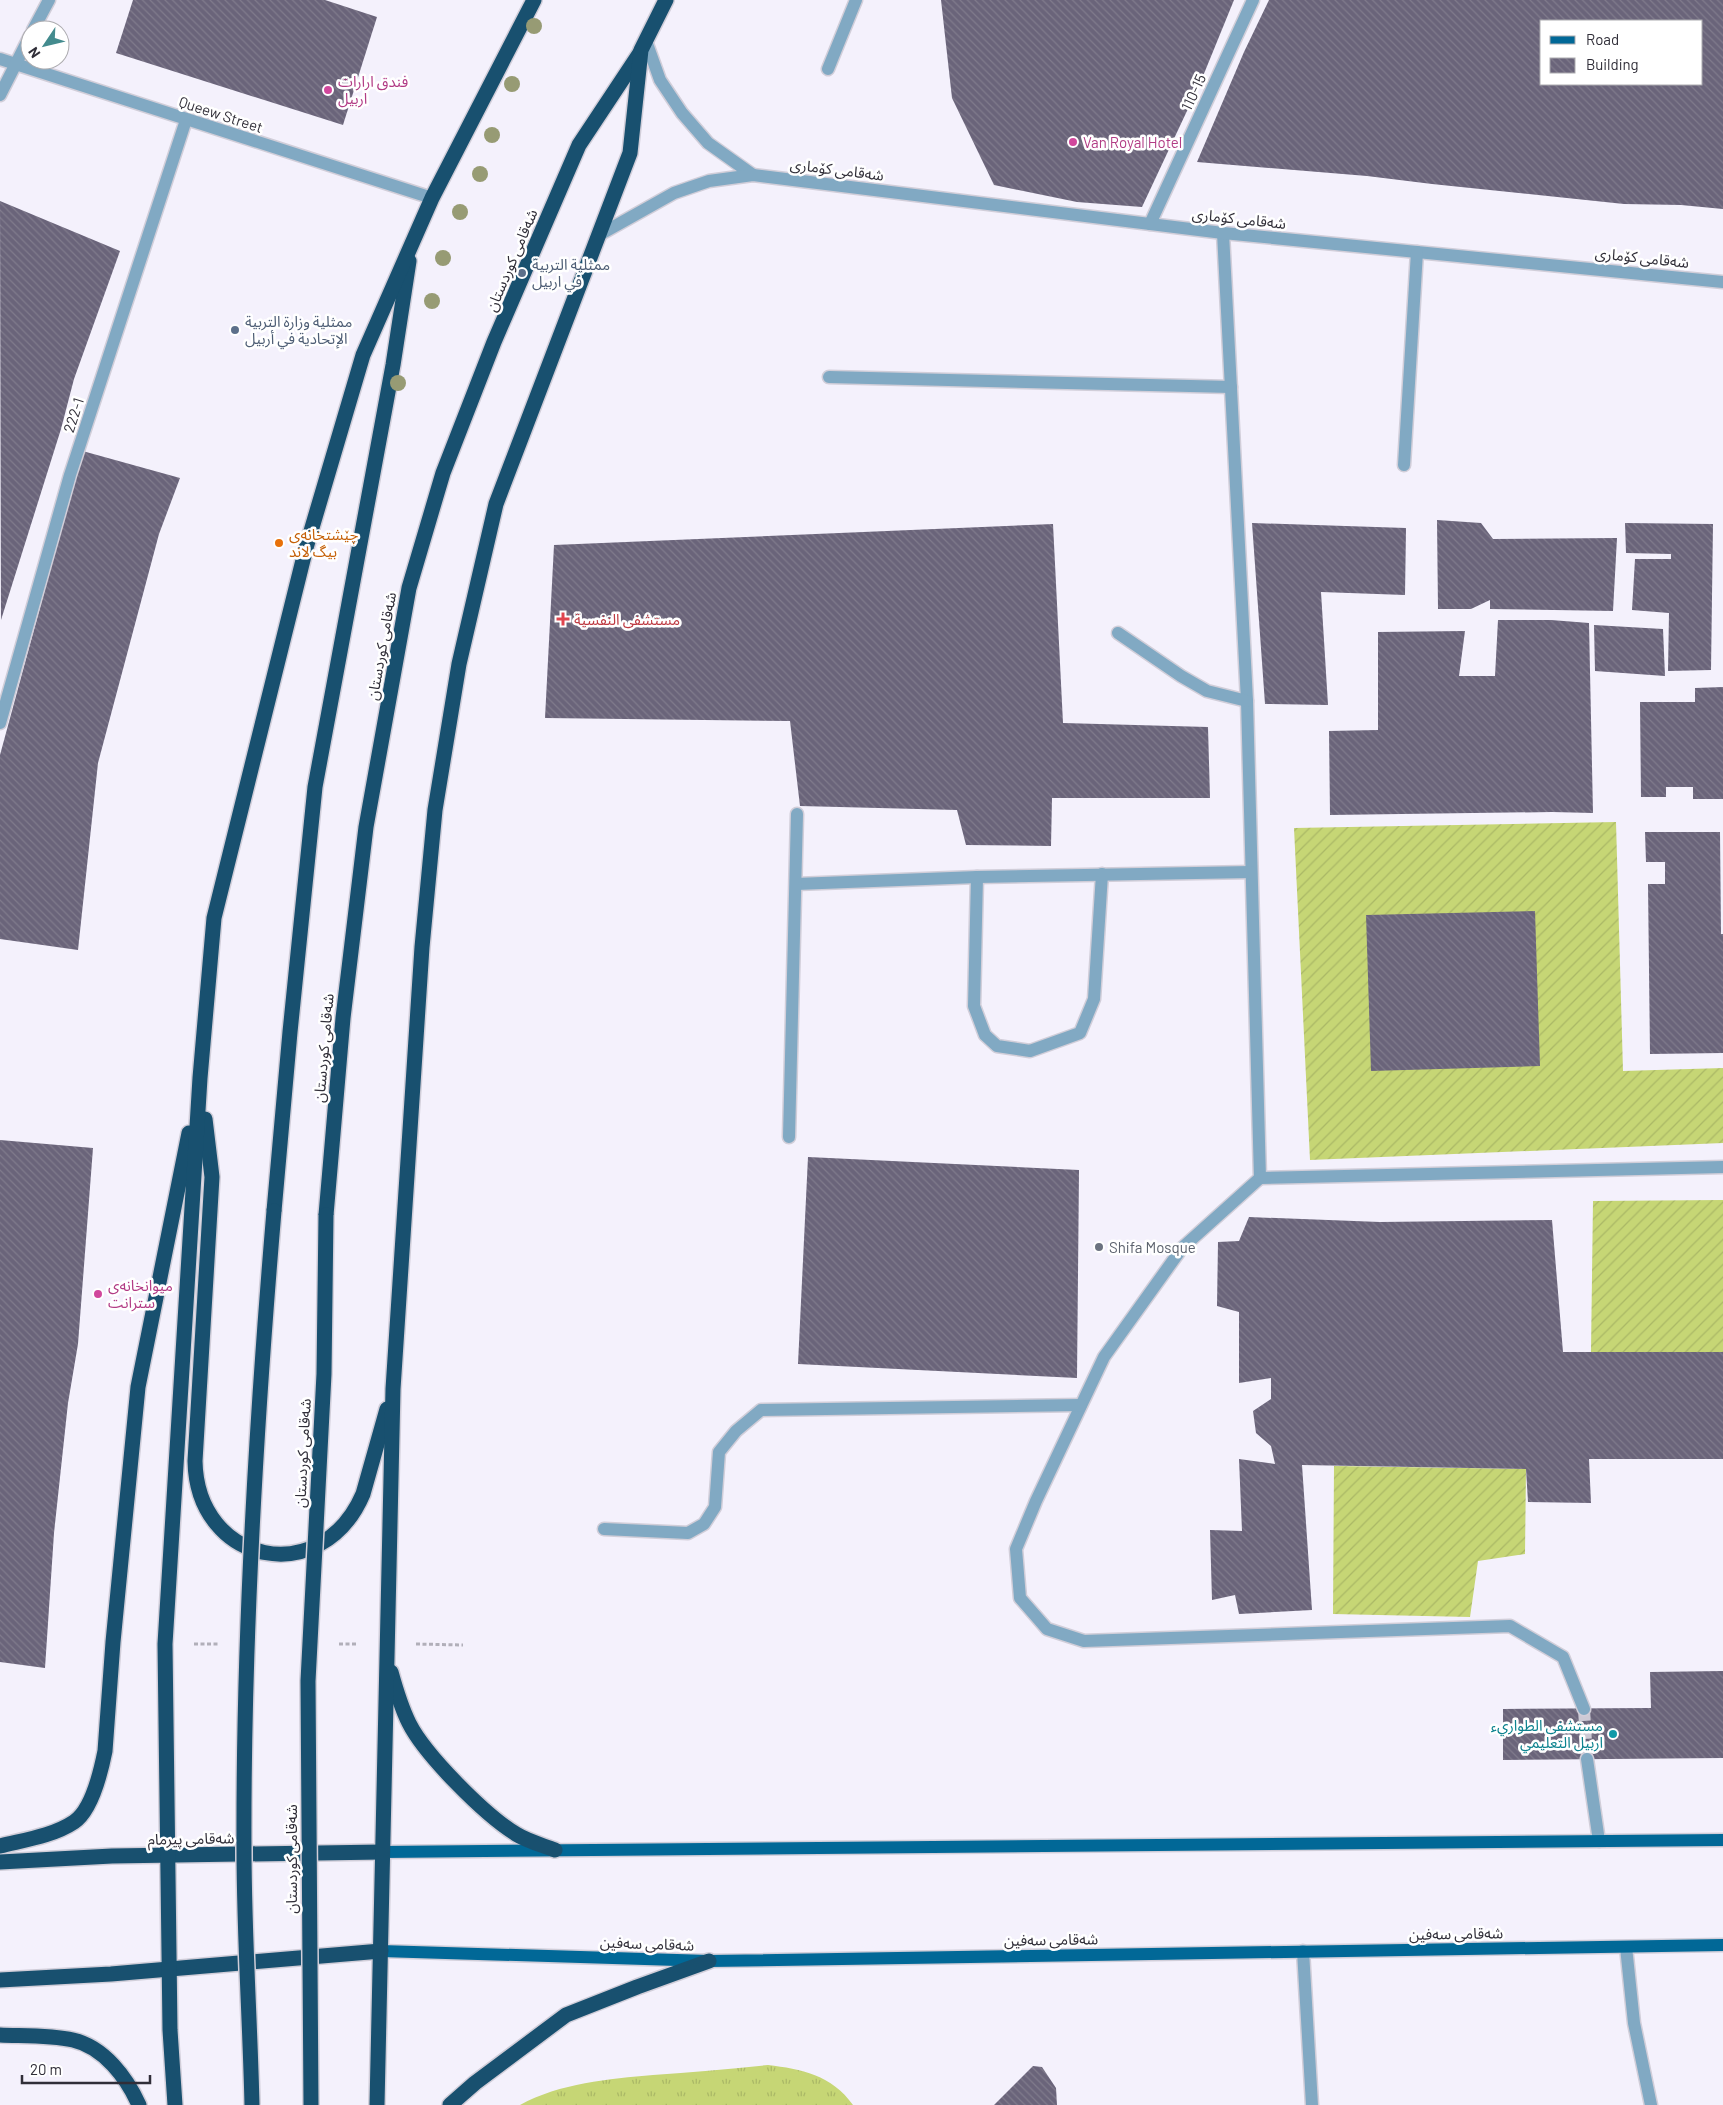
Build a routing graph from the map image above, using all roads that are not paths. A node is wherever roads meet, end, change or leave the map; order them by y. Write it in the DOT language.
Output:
graph roads {
  1 [pos="49,0"];
  2 [pos="534,0"];
  3 [pos="666,0"];
  4 [pos="856,0"];
  5 [pos="1253,0"];
  6 [pos="38,20"];
  7 [pos="644,46"];
  8 [pos="20,54"];
  9 [pos="0,59"];
  10 [pos="15,63"];
  11 [pos="828,69"];
  12 [pos="0,95"];
  13 [pos="186,120"];
  14 [pos="753,175"];
  15 [pos="432,198"];
  16 [pos="1150,224"];
  17 [pos="1223,233"];
  18 [pos="598,235"];
  19 [pos="412,240"];
  20 [pos="1417,252"];
  21 [pos="1723,282"];
  22 [pos="830,377"];
  23 [pos="1231,387"];
  24 [pos="1404,465"];
  25 [pos="1118,633"];
  26 [pos="1247,701"];
  27 [pos="0,723"];
  28 [pos="797,814"];
  29 [pos="1251,872"];
  30 [pos="1102,874"];
  31 [pos="977,877"];
  32 [pos="796,884"];
  33 [pos="200,1078"];
  34 [pos="789,1137"];
  35 [pos="1723,1167"];
  36 [pos="1260,1178"];
  37 [pos="393,1389"];
  38 [pos="1080,1405"];
  39 [pos="604,1529"];
  40 [pos="387,1658"];
  41 [pos="1584,1709"];
  42 [pos="1587,1759"];
  43 [pos="1723,1840"];
  44 [pos="1599,1841"];
  45 [pos="0,1846"];
  46 [pos="555,1850"];
  47 [pos="382,1852"];
  48 [pos="168,1856"];
  49 [pos="0,1862"];
  50 [pos="1723,1945"];
  51 [pos="1626,1947"];
  52 [pos="380,1951"];
  53 [pos="1302,1951"];
  54 [pos="709,1962"];
  55 [pos="169,1969"];
  56 [pos="0,1980"];
  57 [pos="0,2035"];
  58 [pos="139,2105"];
  59 [pos="175,2105"];
  60 [pos="252,2105"];
  61 [pos="310,2105"];
  62 [pos="377,2105"];
  63 [pos="450,2105"];
  64 [pos="1312,2105"];
  65 [pos="1651,2105"];
  1 -- 6 [label="street"];
  2 -- 15 [label="highway"];
  3 -- 7 [label="highway, شەقامی کوردستان"];
  4 -- 11 [label="street"];
  5 -- 16 [label="street, 110-15"];
  7 -- 14 [label="street"];
  7 -- 18 [label="highway, شەقامی کوردستان"];
  7 -- 61 [label="highway, شەقامی کوردستان, bridge"];
  8 -- 10 [label="street"];
  9 -- 10 [label="street, Queew Street"];
  10 -- 12 [label="street"];
  10 -- 13 [label="street, Queew Street"];
  13 -- 15 [label="street, Queew Street"];
  13 -- 27 [label="street, 222-1"];
  14 -- 16 [label="street, شەقامی کۆماری"];
  14 -- 18 [label="street, شەقامی کۆماری"];
  15 -- 19 [label="highway"];
  16 -- 17 [label="street, شەقامی کۆماری"];
  17 -- 20 [label="street, شەقامی کۆماری"];
  17 -- 23 [label="street"];
  18 -- 37 [label="highway, شەقامی کوردستان"];
  19 -- 33 [label="highway"];
  19 -- 60 [label="highway, bridge"];
  20 -- 21 [label="street, شەقامی کۆماری"];
  20 -- 24 [label="street"];
  22 -- 23 [label="street"];
  23 -- 26 [label="street"];
  25 -- 26 [label="street"];
  26 -- 29 [label="street"];
  28 -- 32 [label="street"];
  29 -- 30 [label="street"];
  29 -- 36 [label="street"];
  30 -- 31 [label="street"];
  30 -- 31 [label="street"];
  31 -- 32 [label="street"];
  32 -- 34 [label="street"];
  33 -- 37 [label="highway"];
  33 -- 45 [label="highway"];
  33 -- 48 [label="highway"];
  35 -- 36 [label="street"];
  36 -- 38 [label="street"];
  37 -- 40 [label="highway, شەقامی کوردستان"];
  38 -- 39 [label="street"];
  38 -- 41 [label="street"];
  40 -- 46 [label="highway"];
  40 -- 47 [label="highway, شەقامی کوردستان"];
  42 -- 44 [label="street"];
  43 -- 44 [label="main road"];
  44 -- 46 [label="main road"];
  46 -- 47 [label="main road"];
  47 -- 48 [label="highway, شەقامی پیرمام"];
  47 -- 52 [label="highway, شەقامی کوردستان"];
  48 -- 49 [label="highway, شەقامی پیرمام"];
  48 -- 55 [label="highway"];
  50 -- 51 [label="main road, شەقامی سەفین"];
  51 -- 53 [label="main road, شەقامی سەفین"];
  51 -- 65 [label="street"];
  52 -- 54 [label="main road, شەقامی سەفین"];
  52 -- 55 [label="highway"];
  52 -- 62 [label="highway, شەقامی کوردستان"];
  53 -- 54 [label="main road, شەقامی سەفین"];
  53 -- 64 [label="street"];
  54 -- 63 [label="highway"];
  55 -- 56 [label="highway"];
  55 -- 59 [label="highway"];
  57 -- 58 [label="highway"];
}
